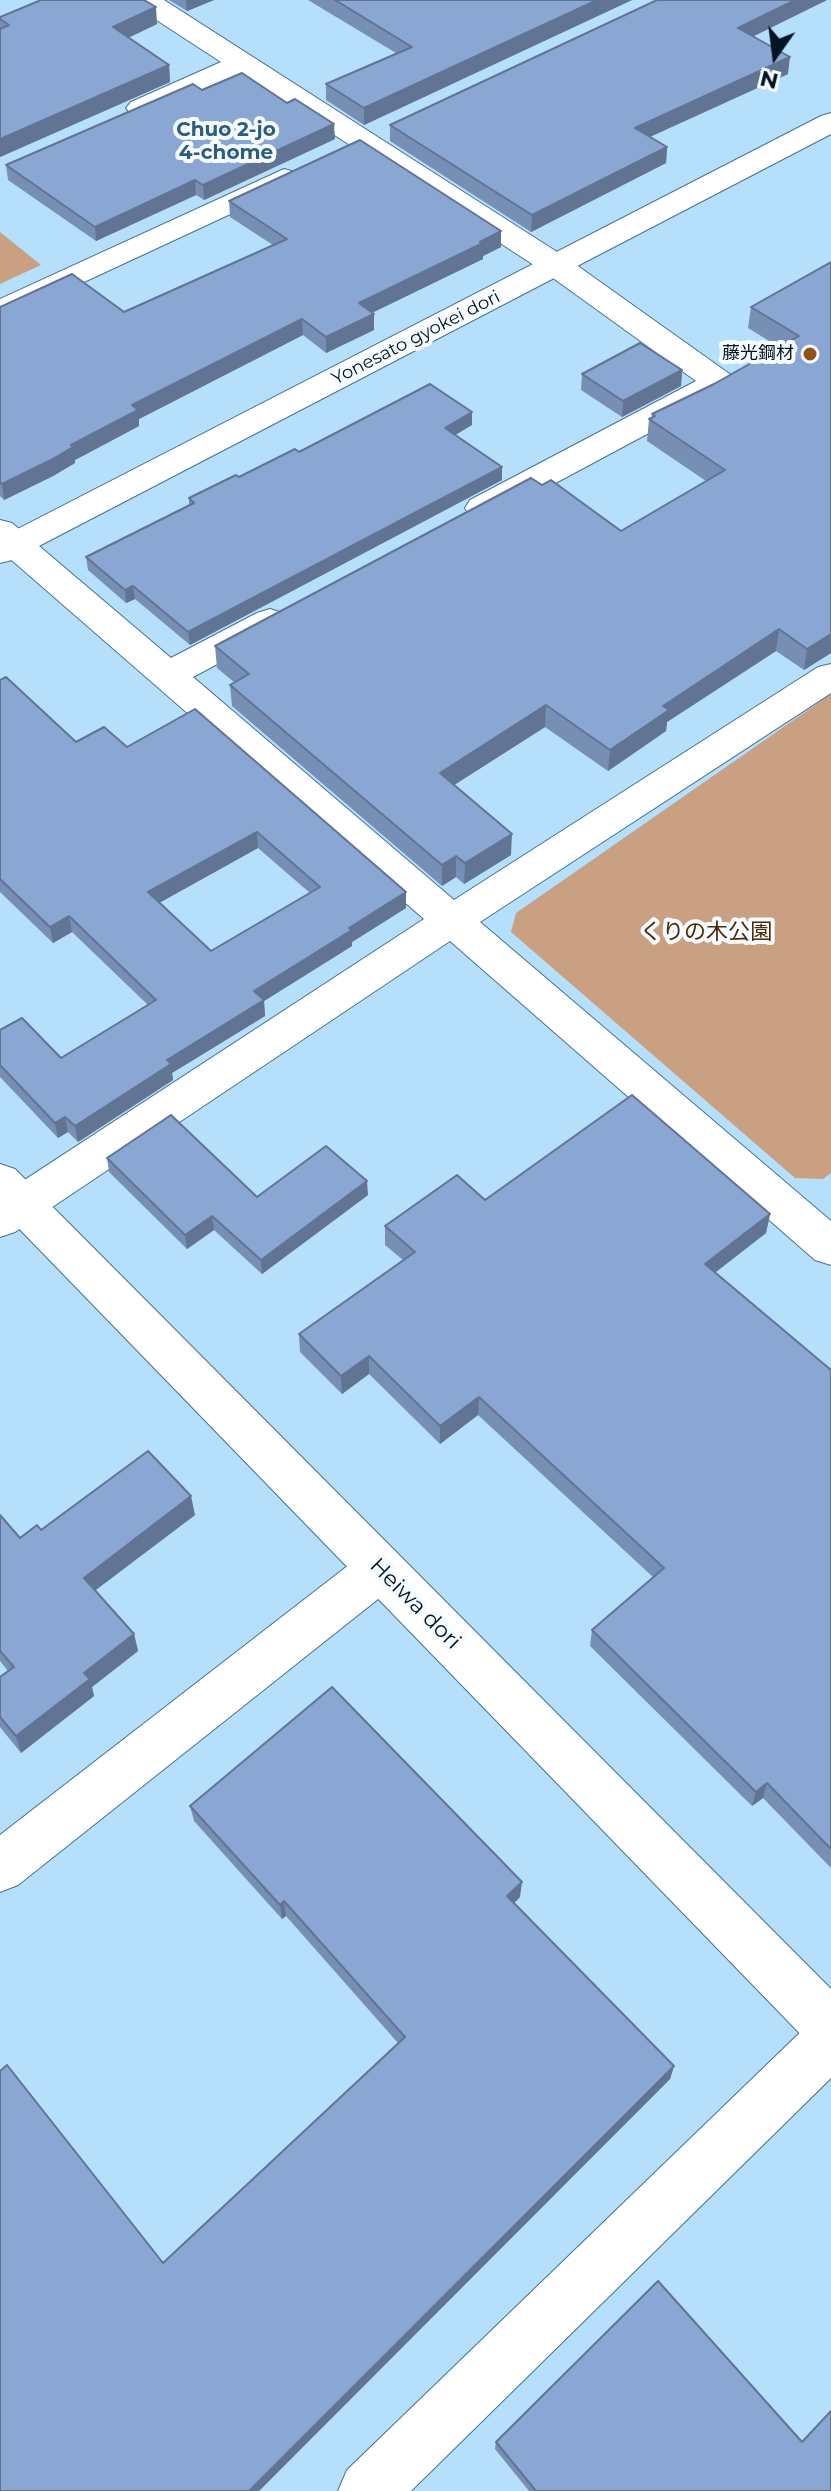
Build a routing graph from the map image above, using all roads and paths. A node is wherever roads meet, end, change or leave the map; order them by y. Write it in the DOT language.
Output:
graph roads {
  1 [pos="145,0"];
  2 [pos="243,63"];
  3 [pos="114,120"];
  4 [pos="831,122"];
  5 [pos="390,128"];
  6 [pos="361,141"];
  7 [pos="332,155"];
  8 [pos="304,168"];
  9 [pos="557,266"];
  10 [pos="0,311"];
  11 [pos="457,521"];
  12 [pos="5,542"];
  13 [pos="292,609"];
  14 [pos="168,675"];
  15 [pos="831,676"];
  16 [pos="451,921"];
  17 [pos="7,1202"];
  18 [pos="823,1226"];
  19 [pos="380,1569"];
  20 [pos="0,1867"];
  21 [pos="831,2027"];
  22 [pos="831,2040"];
  23 [pos="368,2491"];
  1 -- 2 [label="street"];
  2 -- 3 [label="street"];
  2 -- 6 [label="street"];
  4 -- 9 [label="street, Yonesato gyokei dori"];
  5 -- 6 [label="street"];
  6 -- 7 [label="street"];
  6 -- 9 [label="street"];
  8 -- 10 [label="street"];
  9 -- 11 [label="street"];
  9 -- 12 [label="street, Yonesato gyokei dori"];
  12 -- 14 [label="street"];
  13 -- 14 [label="street"];
  14 -- 16 [label="street"];
  15 -- 16 [label="street"];
  16 -- 17 [label="street"];
  16 -- 18 [label="street"];
  17 -- 19 [label="street, Heiwa dori"];
  19 -- 20 [label="street"];
  19 -- 21 [label="street, Heiwa dori"];
  22 -- 23 [label="street"];
}
